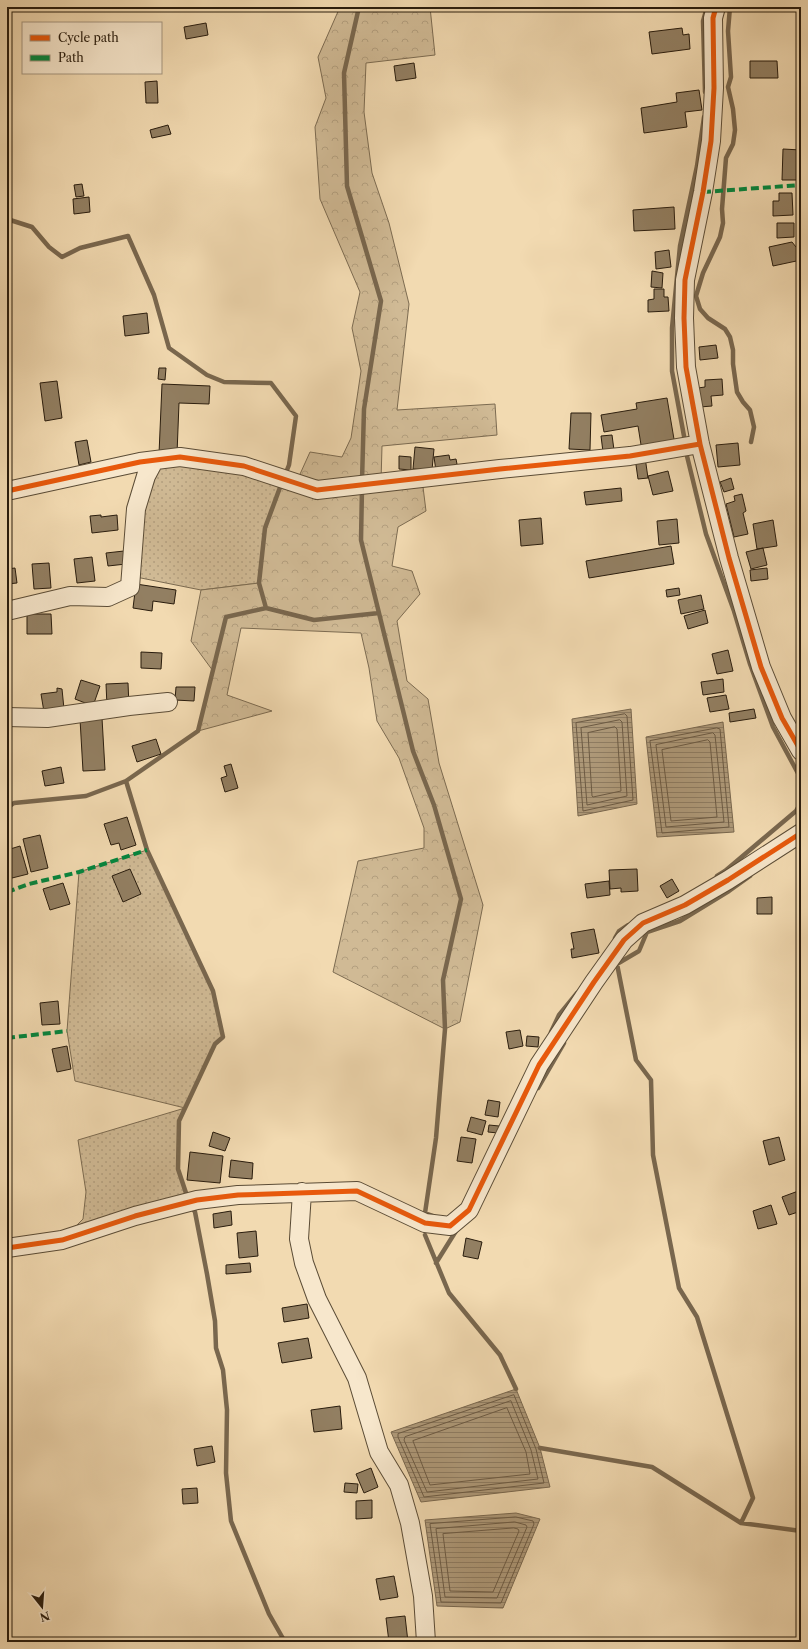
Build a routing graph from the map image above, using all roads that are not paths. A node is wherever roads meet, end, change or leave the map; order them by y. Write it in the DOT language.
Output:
graph roads {
  1 [pos="716,7"];
  2 [pos="700,444"];
  3 [pos="154,461"];
  4 [pos="7,491"];
  5 [pos="7,611"];
  6 [pos="168,702"];
  7 [pos="7,717"];
  8 [pos="801,751"];
  9 [pos="801,833"];
  10 [pos="302,1192"];
  11 [pos="7,1248"];
  12 [pos="426,1642"];
  1 -- 2 [label="street"];
  2 -- 3 [label="street"];
  2 -- 8 [label="street"];
  3 -- 4 [label="street"];
  3 -- 5 [label="street"];
  6 -- 7 [label="street"];
  9 -- 10 [label="street"];
  10 -- 11 [label="street"];
  10 -- 12 [label="street"];
}
